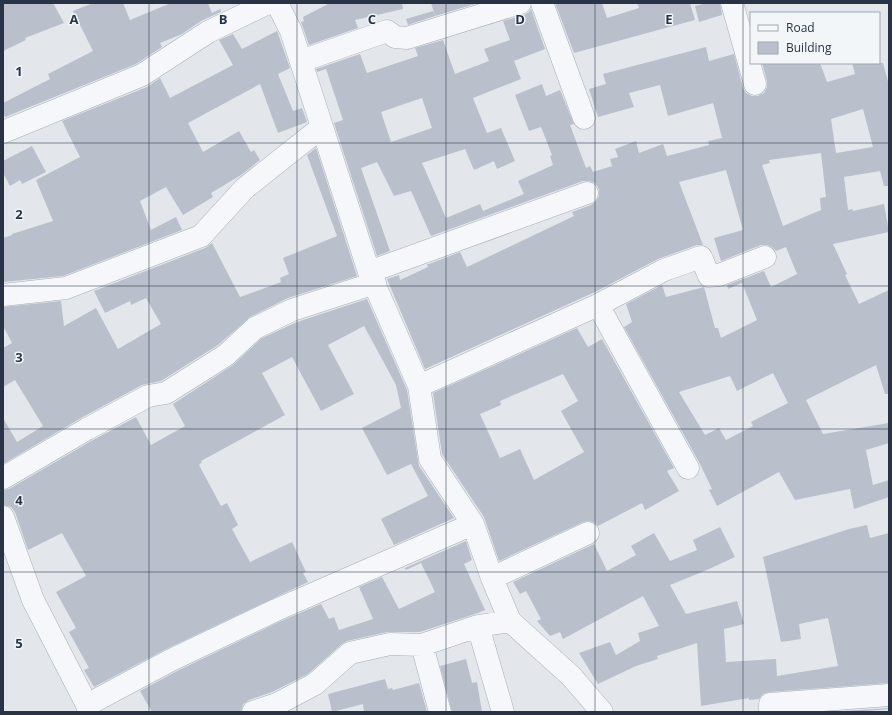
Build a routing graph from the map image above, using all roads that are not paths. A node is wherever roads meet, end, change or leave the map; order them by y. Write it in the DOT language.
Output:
graph roads {
  1 [pos="268,3"];
  2 [pos="277,3"];
  3 [pos="520,3"];
  4 [pos="542,3"];
  5 [pos="732,3"];
  6 [pos="302,61"];
  7 [pos="755,84"];
  8 [pos="584,118"];
  9 [pos="322,127"];
  10 [pos="3,132"];
  11 [pos="587,193"];
  12 [pos="764,257"];
  13 [pos="372,277"];
  14 [pos="3,295"];
  15 [pos="598,305"];
  16 [pos="419,386"];
  17 [pos="688,468"];
  18 [pos="3,478"];
  19 [pos="3,517"];
  20 [pos="473,524"];
  21 [pos="588,532"];
  22 [pos="492,578"];
  23 [pos="510,620"];
  24 [pos="478,626"];
  25 [pos="422,645"];
  26 [pos="889,695"];
  27 [pos="88,709"];
  28 [pos="253,712"];
  29 [pos="440,712"];
  30 [pos="503,712"];
  31 [pos="602,712"];
  32 [pos="770,712"];
  1 -- 10 [label="street"];
  2 -- 6 [label="street"];
  3 -- 6 [label="street"];
  4 -- 8 [label="street"];
  5 -- 7 [label="street"];
  6 -- 9 [label="street"];
  9 -- 13 [label="street"];
  9 -- 14 [label="street"];
  11 -- 13 [label="street"];
  12 -- 15 [label="street"];
  13 -- 16 [label="street"];
  13 -- 18 [label="street"];
  15 -- 16 [label="street"];
  15 -- 17 [label="street"];
  16 -- 20 [label="street"];
  19 -- 27 [label="street"];
  20 -- 22 [label="street"];
  20 -- 27 [label="street"];
  21 -- 22 [label="street"];
  22 -- 23 [label="street"];
  23 -- 24 [label="street"];
  23 -- 31 [label="street"];
  24 -- 25 [label="street"];
  24 -- 30 [label="street"];
  25 -- 28 [label="street"];
  25 -- 29 [label="street"];
  26 -- 32 [label="street"];
}
